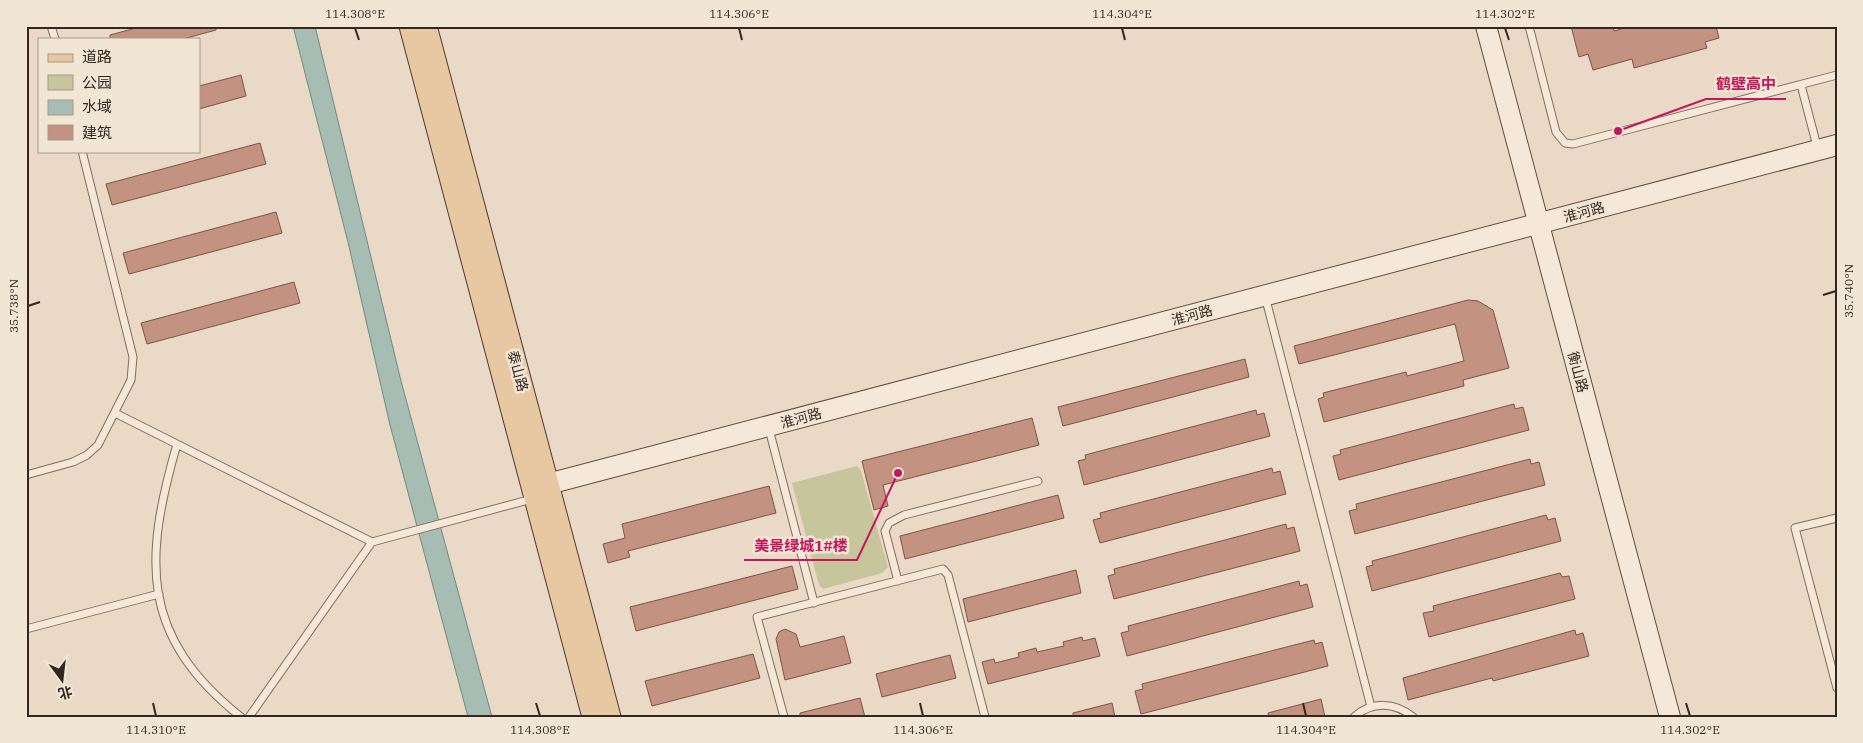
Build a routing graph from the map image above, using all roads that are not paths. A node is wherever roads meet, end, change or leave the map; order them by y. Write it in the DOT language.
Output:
graph roads {
  1 [pos="410,26"];
  2 [pos="426,26"];
  3 [pos="1472,26"];
  4 [pos="1486,26"];
  5 [pos="1528,26"];
  6 [pos="1837,75"];
  7 [pos="1800,85"];
  8 [pos="1827,148"];
  9 [pos="82,152"];
  10 [pos="1532,225"];
  11 [pos="1265,296"];
  12 [pos="115,413"];
  13 [pos="768,426"];
  14 [pos="177,444"];
  15 [pos="26,475"];
  16 [pos="1038,481"];
  17 [pos="541,491"];
  18 [pos="1837,518"];
  19 [pos="372,542"];
  20 [pos="898,581"];
  21 [pos="159,594"];
  22 [pos="814,602"];
  23 [pos="26,629"];
  24 [pos="1837,688"];
  25 [pos="1371,707"];
  26 [pos="241,717"];
  27 [pos="249,717"];
  28 [pos="593,717"];
  29 [pos="610,717"];
  30 [pos="784,717"];
  31 [pos="985,717"];
  32 [pos="1354,717"];
  33 [pos="1413,717"];
  34 [pos="1656,717"];
  35 [pos="1670,717"];
  1 -- 17 [label="main road, 泰山路"];
  2 -- 17 [label="main road, 泰山路"];
  3 -- 10 [label="street, 衡山路"];
  4 -- 10 [label="street, 衡山路"];
  5 -- 7 [label="lane"];
  6 -- 7 [label="lane"];
  7 -- 8 [label="lane"];
  8 -- 10 [label="street, 淮河路"];
  9 -- 12 [label="lane"];
  10 -- 11 [label="street, 淮河路"];
  10 -- 34 [label="street, 衡山路"];
  10 -- 35 [label="street, 衡山路"];
  11 -- 13 [label="street, 淮河路"];
  11 -- 25 [label="lane"];
  12 -- 14 [label="lane"];
  12 -- 15 [label="lane"];
  13 -- 17 [label="street, 淮河路"];
  13 -- 22 [label="lane"];
  14 -- 19 [label="lane"];
  14 -- 21 [label="lane"];
  16 -- 20 [label="lane"];
  17 -- 19 [label="lane"];
  17 -- 28 [label="main road, 泰山路"];
  17 -- 29 [label="main road, 泰山路"];
  18 -- 24 [label="lane"];
  19 -- 27 [label="lane"];
  20 -- 22 [label="lane"];
  20 -- 31 [label="lane"];
  21 -- 23 [label="lane"];
  21 -- 26 [label="lane"];
  22 -- 30 [label="lane"];
  25 -- 32 [label="lane"];
  25 -- 33 [label="lane"];
}
